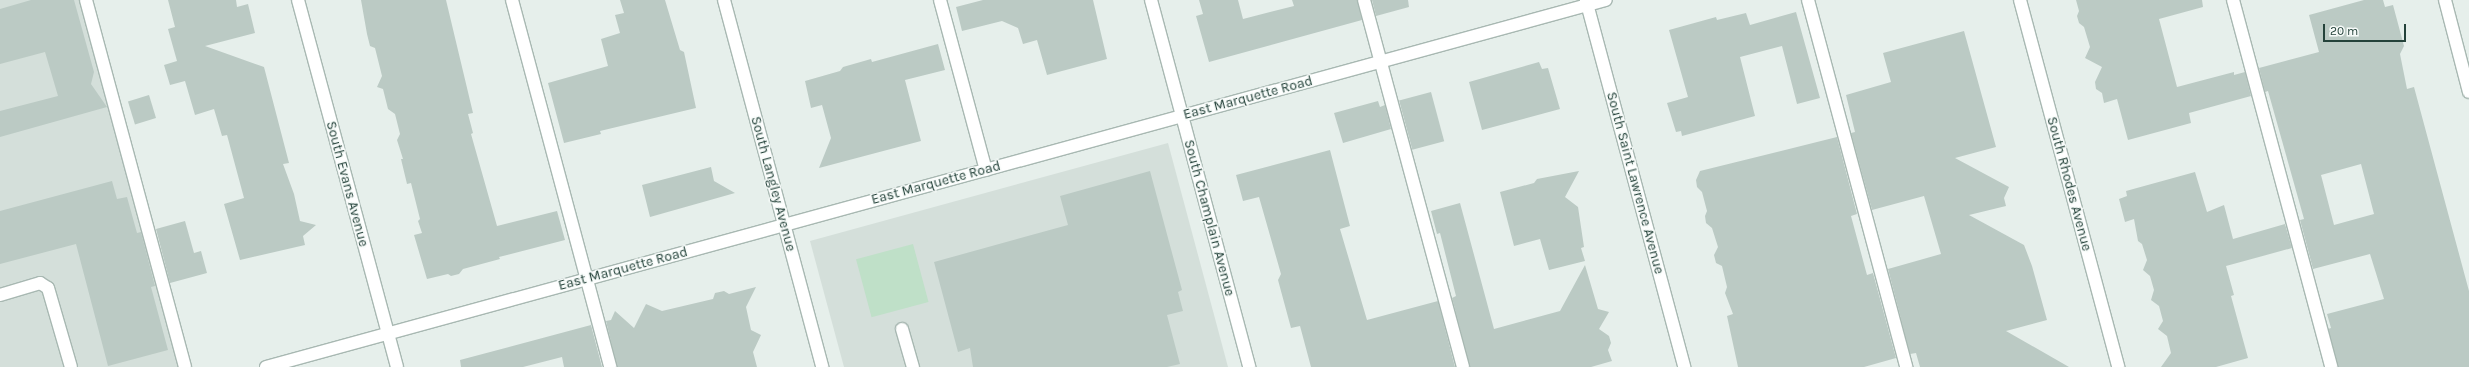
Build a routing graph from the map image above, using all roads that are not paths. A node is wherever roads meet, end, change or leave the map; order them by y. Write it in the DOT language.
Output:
graph roads {
  1 [pos="86,0"];
  2 [pos="298,0"];
  3 [pos="512,0"];
  4 [pos="724,0"];
  5 [pos="940,0"];
  6 [pos="1151,0"];
  7 [pos="1364,0"];
  8 [pos="1606,0"];
  9 [pos="1808,0"];
  10 [pos="2020,0"];
  11 [pos="2233,0"];
  12 [pos="2445,0"];
  13 [pos="1587,2"];
  14 [pos="1381,62"];
  15 [pos="2469,92"];
  16 [pos="1182,116"];
  17 [pos="986,170"];
  18 [pos="784,225"];
  19 [pos="587,279"];
  20 [pos="0,295"];
  21 [pos="902,328"];
  22 [pos="388,334"];
  23 [pos="71,367"];
  24 [pos="185,367"];
  25 [pos="266,367"];
  26 [pos="396,367"];
  27 [pos="610,367"];
  28 [pos="822,367"];
  29 [pos="913,367"];
  30 [pos="1249,367"];
  31 [pos="1463,367"];
  32 [pos="1684,367"];
  33 [pos="1906,367"];
  34 [pos="2118,367"];
  35 [pos="2331,367"];
  1 -- 24 [label="street"];
  2 -- 22 [label="street, South Evans Avenue"];
  3 -- 19 [label="street"];
  4 -- 18 [label="street, South Langley Avenue"];
  5 -- 17 [label="street"];
  6 -- 16 [label="street, South Champlain Avenue"];
  7 -- 14 [label="street"];
  8 -- 13 [label="street, East Marquette Road"];
  9 -- 33 [label="street"];
  10 -- 34 [label="street, South Rhodes Avenue"];
  11 -- 35 [label="street"];
  12 -- 15 [label="street"];
  13 -- 14 [label="street, East Marquette Road"];
  13 -- 32 [label="street, South Saint Lawrence Avenue"];
  14 -- 16 [label="street, East Marquette Road"];
  14 -- 31 [label="street"];
  16 -- 17 [label="street, East Marquette Road"];
  16 -- 30 [label="street, South Champlain Avenue"];
  17 -- 18 [label="street, East Marquette Road"];
  18 -- 19 [label="street, East Marquette Road"];
  18 -- 28 [label="street, South Langley Avenue"];
  19 -- 22 [label="street, East Marquette Road"];
  19 -- 27 [label="street"];
  20 -- 23 [label="street"];
  21 -- 29 [label="street"];
  22 -- 25 [label="street, East Marquette Road"];
  22 -- 26 [label="street, South Evans Avenue"];
}
